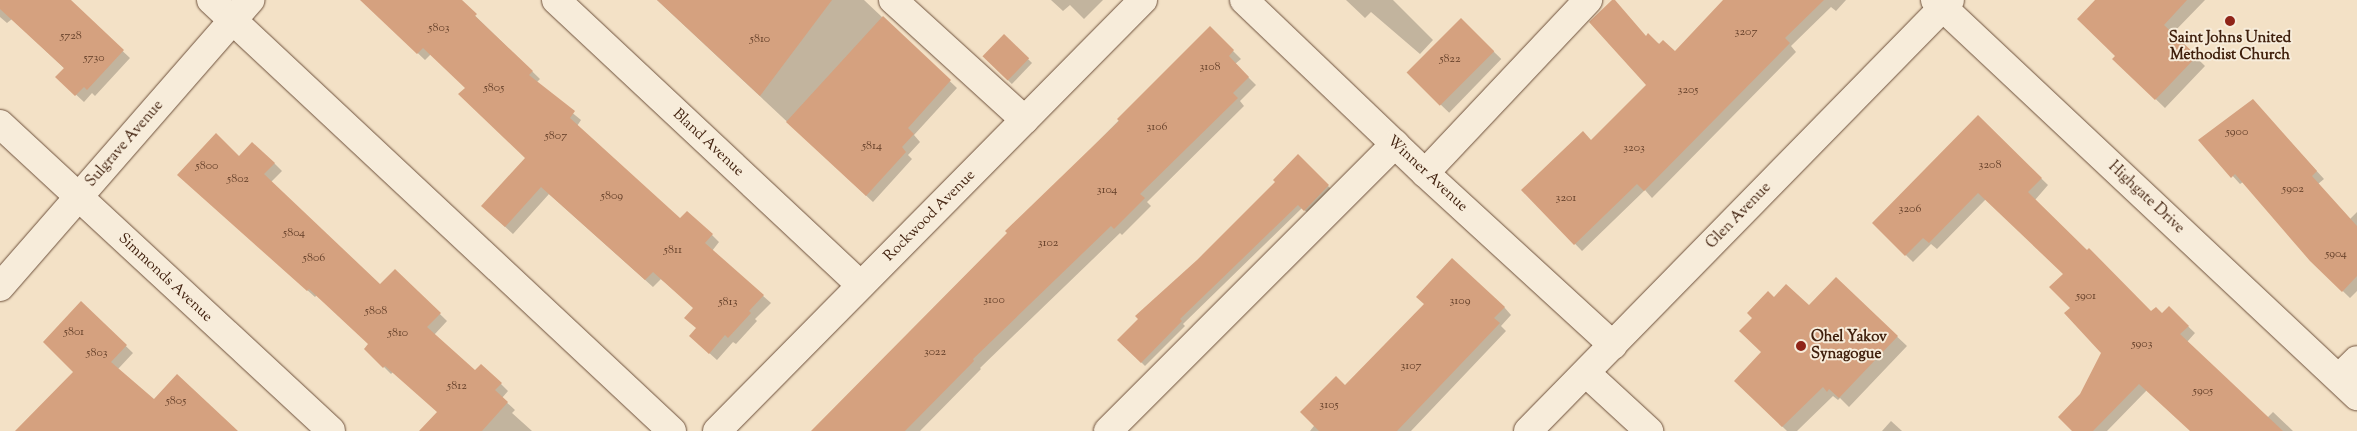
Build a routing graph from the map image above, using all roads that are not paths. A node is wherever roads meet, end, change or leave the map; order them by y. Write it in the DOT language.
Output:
graph roads {
  1 [pos="211,0"];
  2 [pos="556,0"];
  3 [pos="893,0"];
  4 [pos="1143,0"];
  5 [pos="1244,0"];
  6 [pos="1585,1"];
  7 [pos="1942,2"];
  8 [pos="241,10"];
  9 [pos="1025,120"];
  10 [pos="0,124"];
  11 [pos="1394,144"];
  12 [pos="1425,173"];
  13 [pos="79,198"];
  14 [pos="861,285"];
  15 [pos="0,287"];
  16 [pos="1613,345"];
  17 [pos="1586,373"];
  18 [pos="2351,378"];
  19 [pos="331,431"];
  20 [pos="672,431"];
  21 [pos="716,431"];
  22 [pos="1108,431"];
  23 [pos="1528,431"];
  24 [pos="1649,431"];
  1 -- 8 [label="street"];
  2 -- 14 [label="street, Bland Avenue"];
  3 -- 9 [label="street"];
  4 -- 9 [label="street, Rockwood Avenue"];
  5 -- 11 [label="street, Winner Avenue"];
  6 -- 12 [label="street"];
  7 -- 16 [label="street, Glen Avenue"];
  7 -- 18 [label="street, Highgate Drive"];
  8 -- 13 [label="street, Sulgrave Avenue"];
  8 -- 20 [label="street"];
  9 -- 14 [label="street, Rockwood Avenue"];
  10 -- 13 [label="street, Simmonds Avenue"];
  11 -- 12 [label="street, Winner Avenue"];
  11 -- 22 [label="street"];
  12 -- 16 [label="street, Winner Avenue"];
  13 -- 15 [label="street, Sulgrave Avenue"];
  13 -- 19 [label="street, Simmonds Avenue"];
  14 -- 21 [label="street, Rockwood Avenue"];
  16 -- 17 [label="street, Glen Avenue"];
  17 -- 23 [label="street, Glen Avenue"];
  17 -- 24 [label="street"];
}
